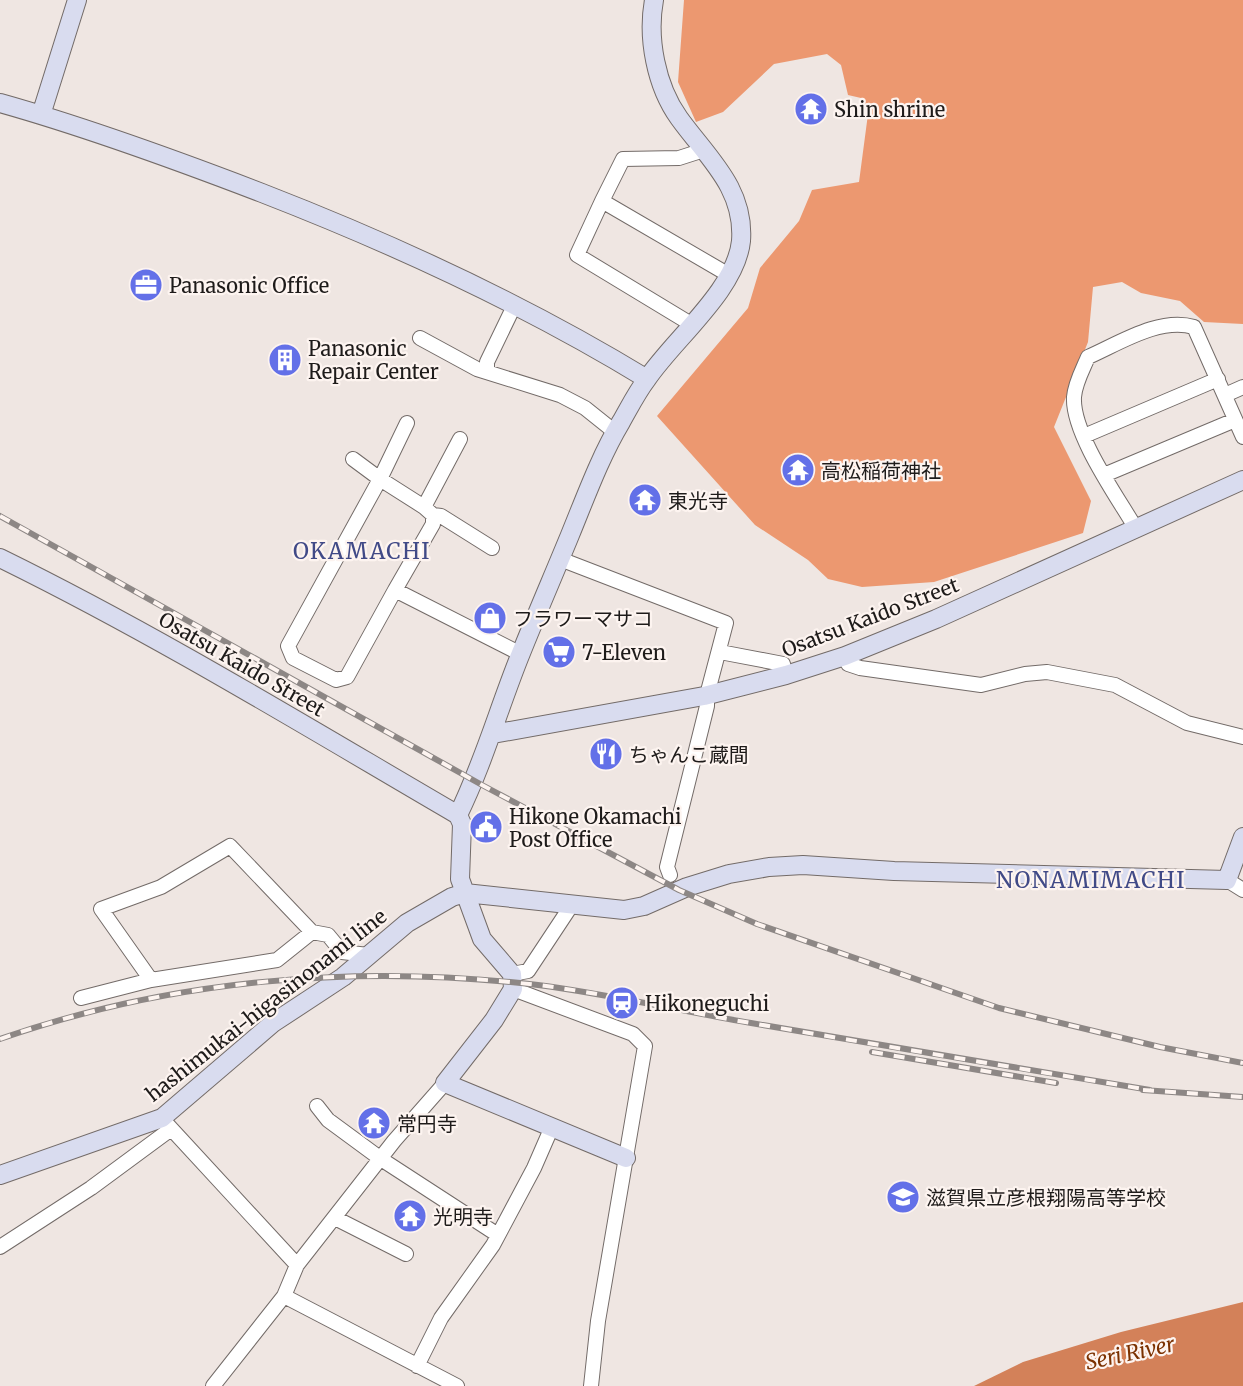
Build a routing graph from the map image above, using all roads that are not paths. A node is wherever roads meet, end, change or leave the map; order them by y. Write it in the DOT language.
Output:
graph roads {
  1 [pos="77,0"];
  2 [pos="654,0"];
  3 [pos="0,103"];
  4 [pos="41,115"];
  5 [pos="704,150"];
  6 [pos="602,201"];
  7 [pos="729,275"];
  8 [pos="515,304"];
  9 [pos="692,324"];
  10 [pos="420,338"];
  11 [pos="487,371"];
  12 [pos="646,379"];
  13 [pos="1218,379"];
  14 [pos="1243,387"];
  15 [pos="1225,395"];
  16 [pos="1235,420"];
  17 [pos="407,423"];
  18 [pos="615,432"];
  19 [pos="1084,436"];
  20 [pos="1243,437"];
  21 [pos="460,439"];
  22 [pos="353,459"];
  23 [pos="1104,475"];
  24 [pos="380,479"];
  25 [pos="1243,480"];
  26 [pos="428,511"];
  27 [pos="1135,527"];
  28 [pos="492,548"];
  29 [pos="0,558"];
  30 [pos="560,560"];
  31 [pos="395,590"];
  32 [pos="720,651"];
  33 [pos="521,654"];
  34 [pos="844,656"];
  35 [pos="786,675"];
  36 [pos="707,695"];
  37 [pos="493,734"];
  38 [pos="1243,737"];
  39 [pos="458,814"];
  40 [pos="1243,837"];
  41 [pos="670,875"];
  42 [pos="1227,880"];
  43 [pos="1243,890"];
  44 [pos="465,893"];
  45 [pos="571,906"];
  46 [pos="312,932"];
  47 [pos="368,955"];
  48 [pos="151,980"];
  49 [pos="512,982"];
  50 [pos="81,998"];
  51 [pos="444,1083"];
  52 [pos="317,1106"];
  53 [pos="167,1123"];
  54 [pos="551,1129"];
  55 [pos="626,1158"];
  56 [pos="381,1159"];
  57 [pos="0,1174"];
  58 [pos="334,1218"];
  59 [pos="498,1235"];
  60 [pos="0,1247"];
  61 [pos="406,1254"];
  62 [pos="297,1265"];
  63 [pos="284,1296"];
  64 [pos="417,1366"];
  65 [pos="213,1386"];
  66 [pos="457,1386"];
  67 [pos="591,1386"];
  1 -- 4 [label="street"];
  2 -- 5 [label="street"];
  3 -- 4 [label="street"];
  4 -- 8 [label="street"];
  5 -- 6 [label="street"];
  5 -- 7 [label="street"];
  6 -- 7 [label="street"];
  6 -- 9 [label="street"];
  7 -- 9 [label="street"];
  8 -- 11 [label="street"];
  8 -- 12 [label="street"];
  9 -- 12 [label="street"];
  10 -- 11 [label="street"];
  11 -- 18 [label="street"];
  12 -- 18 [label="street"];
  13 -- 15 [label="street"];
  13 -- 19 [label="street"];
  13 -- 19 [label="street"];
  14 -- 15 [label="street"];
  15 -- 16 [label="street"];
  16 -- 20 [label="street"];
  16 -- 23 [label="street"];
  17 -- 24 [label="street"];
  18 -- 30 [label="street"];
  19 -- 23 [label="street"];
  21 -- 26 [label="street"];
  22 -- 24 [label="street"];
  23 -- 27 [label="street"];
  24 -- 26 [label="street"];
  24 -- 31 [label="street"];
  25 -- 27 [label="street, Osatsu Kaido Street"];
  26 -- 28 [label="street"];
  26 -- 31 [label="street"];
  27 -- 34 [label="street, Osatsu Kaido Street"];
  29 -- 39 [label="street, Osatsu Kaido Street"];
  30 -- 32 [label="street"];
  30 -- 33 [label="street"];
  31 -- 33 [label="street"];
  32 -- 35 [label="street"];
  32 -- 36 [label="street"];
  33 -- 37 [label="street"];
  34 -- 35 [label="street, Osatsu Kaido Street"];
  34 -- 38 [label="street"];
  35 -- 36 [label="street, Osatsu Kaido Street"];
  36 -- 37 [label="street, Osatsu Kaido Street"];
  36 -- 41 [label="street"];
  37 -- 39 [label="street"];
  39 -- 44 [label="street"];
  40 -- 42 [label="street"];
  42 -- 43 [label="street"];
  42 -- 45 [label="street"];
  44 -- 45 [label="street"];
  44 -- 47 [label="street, hashimukai-higasinonami line"];
  44 -- 49 [label="street"];
  45 -- 49 [label="street"];
  46 -- 47 [label="street"];
  46 -- 48 [label="street"];
  46 -- 48 [label="street"];
  47 -- 53 [label="street, hashimukai-higasinonami line"];
  48 -- 50 [label="street"];
  49 -- 51 [label="street"];
  49 -- 55 [label="street"];
  51 -- 54 [label="street"];
  51 -- 56 [label="street"];
  52 -- 56 [label="street"];
  53 -- 57 [label="street, hashimukai-higasinonami line"];
  53 -- 60 [label="street"];
  53 -- 62 [label="street"];
  54 -- 55 [label="street"];
  54 -- 59 [label="street"];
  55 -- 67 [label="street"];
  56 -- 58 [label="street"];
  56 -- 59 [label="street"];
  58 -- 61 [label="street"];
  58 -- 62 [label="street"];
  59 -- 64 [label="street"];
  62 -- 63 [label="street"];
  63 -- 64 [label="street"];
  63 -- 65 [label="street"];
  64 -- 66 [label="street"];
}
